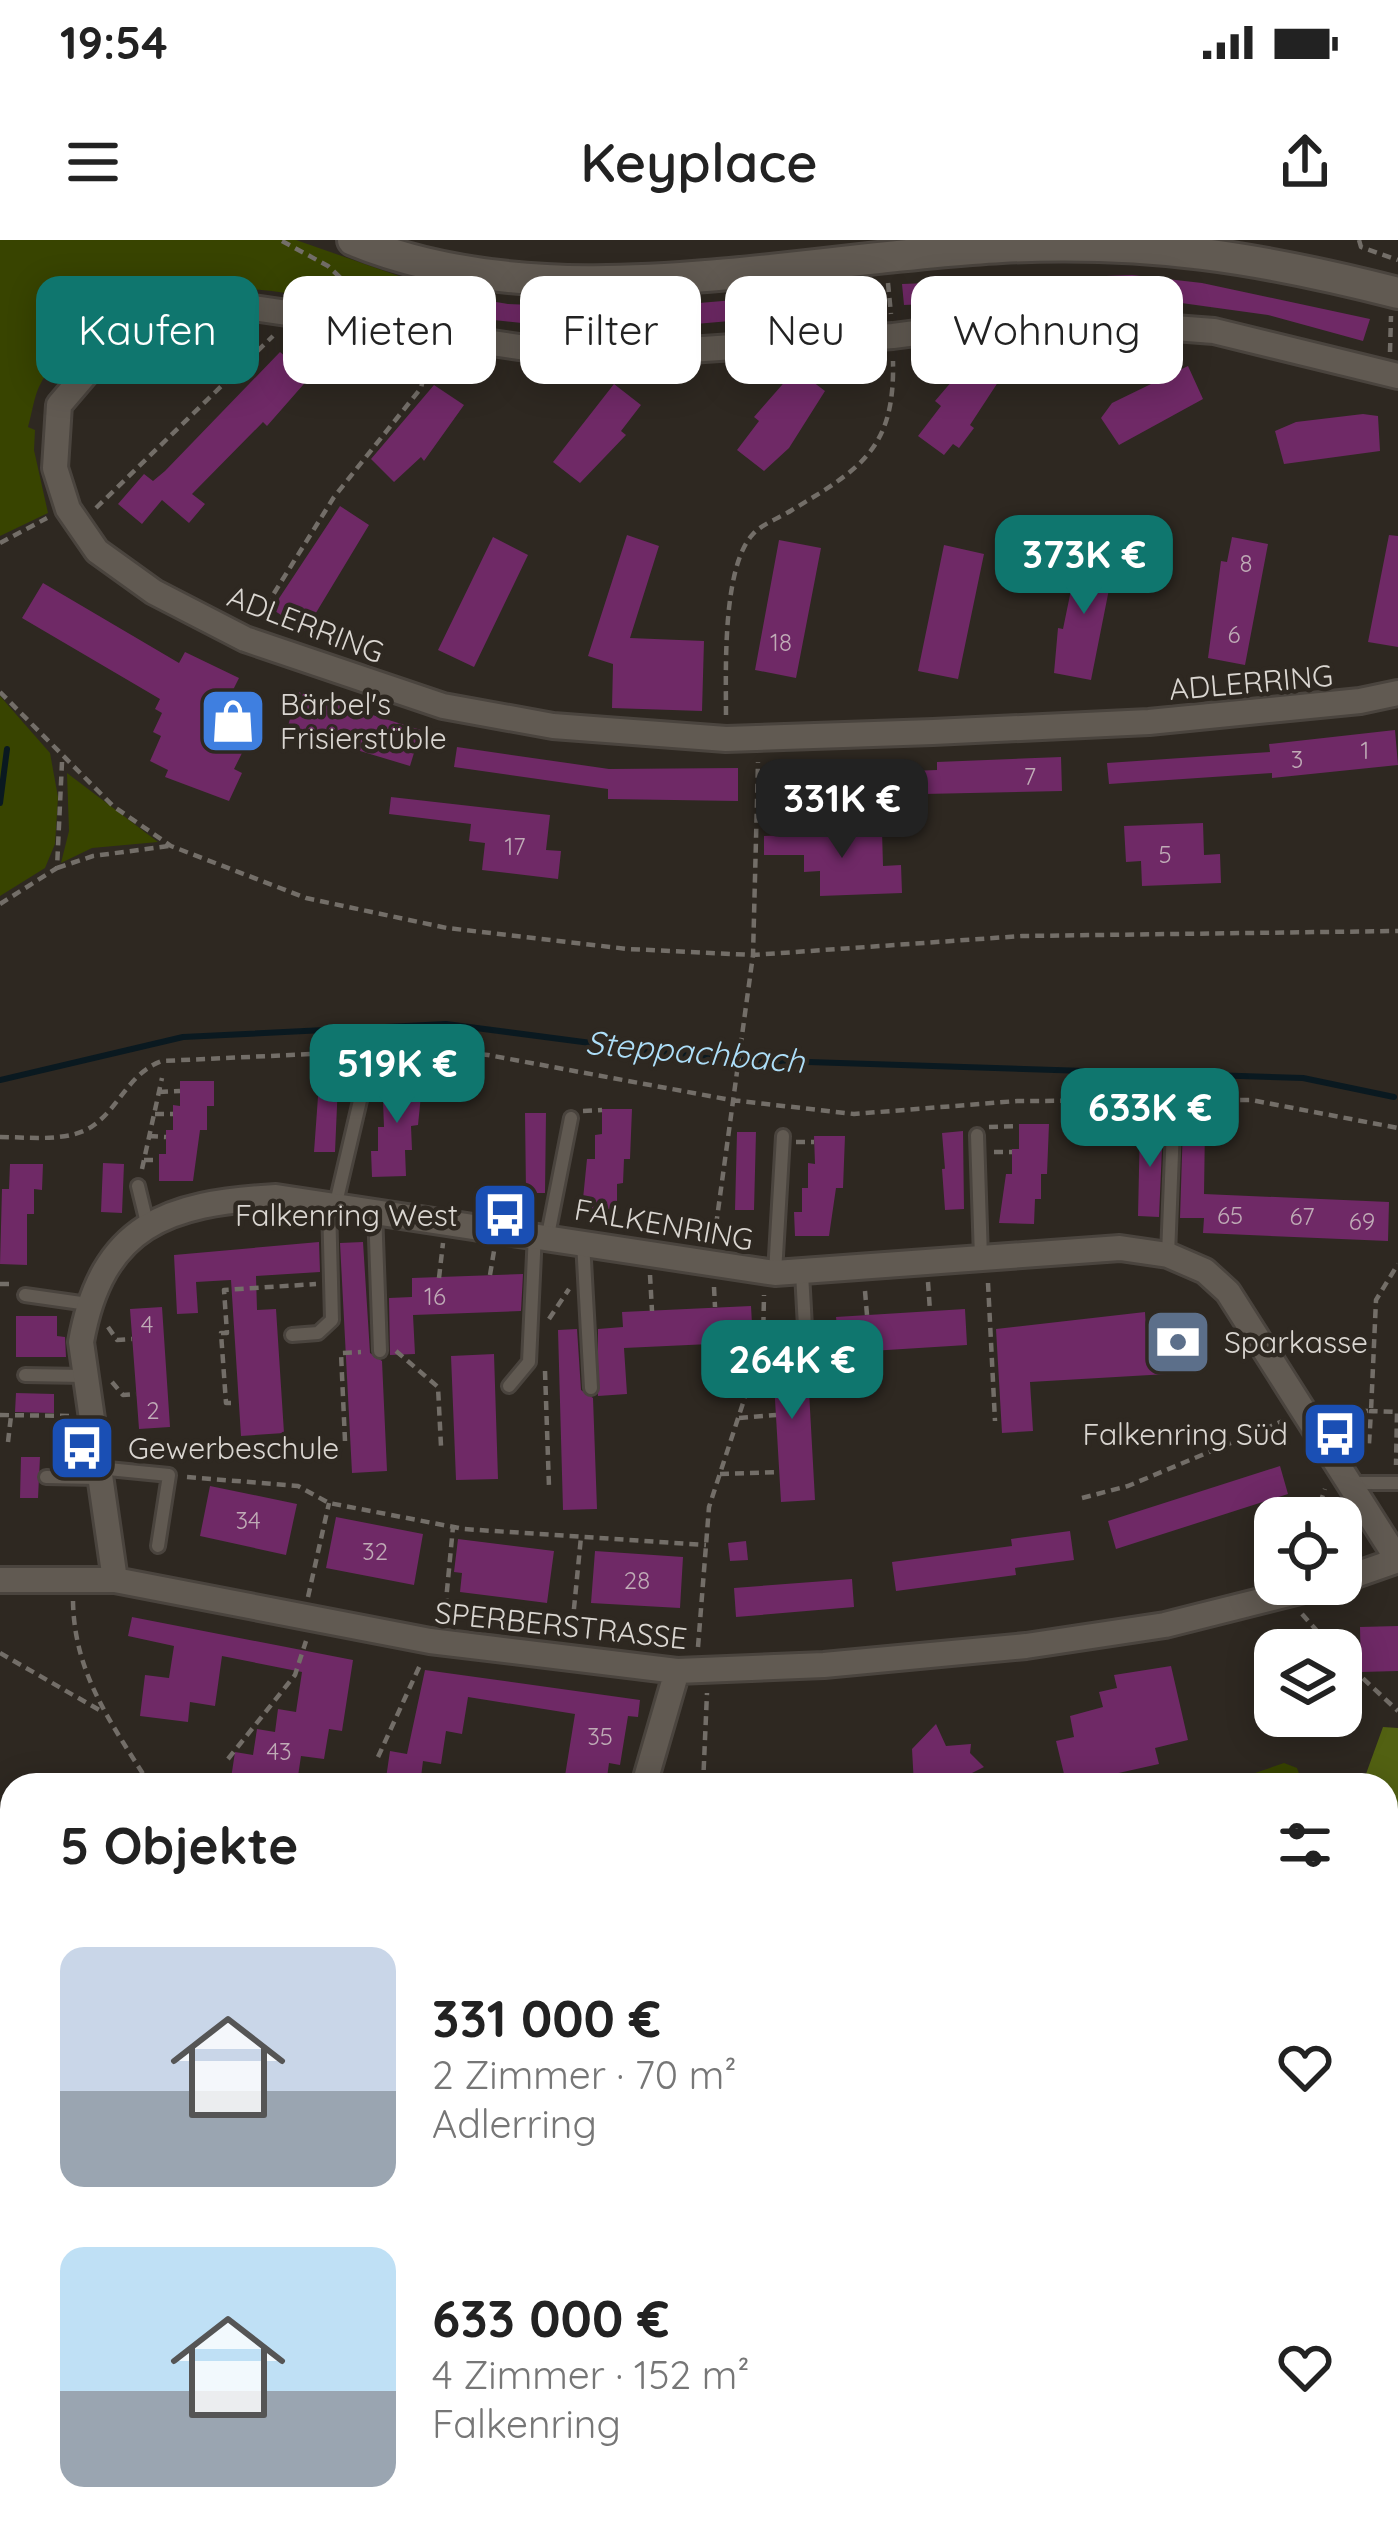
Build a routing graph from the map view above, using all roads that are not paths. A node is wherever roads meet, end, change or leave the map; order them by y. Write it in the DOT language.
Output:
graph roads {
  1 [pos="353,240"];
  2 [pos="1398,293"];
  3 [pos="1398,376"];
  4 [pos="1398,693"];
  5 [pos="362,1092"];
  6 [pos="571,1118"];
  7 [pos="1173,1128"];
  8 [pos="977,1135"];
  9 [pos="783,1136"];
  10 [pos="138,1186"];
  11 [pos="333,1203"];
  12 [pos="375,1209"];
  13 [pos="147,1223"];
  14 [pos="542,1234"];
  15 [pos="584,1253"];
  16 [pos="1168,1255"];
  17 [pos="984,1259"];
  18 [pos="770,1272"];
  19 [pos="802,1273"];
  20 [pos="25,1295"];
  21 [pos="88,1304"];
  22 [pos="292,1335"];
  23 [pos="380,1351"];
  24 [pos="26,1375"];
  25 [pos="84,1376"];
  26 [pos="808,1381"];
  27 [pos="509,1386"];
  28 [pos="591,1388"];
  29 [pos="97,1473"];
  30 [pos="1339,1473"];
  31 [pos="1397,1476"];
  32 [pos="46,1477"];
  33 [pos="158,1546"];
  34 [pos="1398,1560"];
  35 [pos="1362,1573"];
  36 [pos="0,1580"];
  37 [pos="115,1580"];
  38 [pos="1255,1605"];
  39 [pos="676,1671"];
  40 [pos="647,1773"];
  1 -- 2 [label="street"];
  3 -- 4 [label="street, ADLERRING"];
  5 -- 11 [label="lane"];
  6 -- 14 [label="lane"];
  7 -- 16 [label="lane"];
  8 -- 17 [label="lane"];
  9 -- 18 [label="lane"];
  10 -- 13 [label="lane"];
  11 -- 12 [label="street, FALKENRING"];
  11 -- 13 [label="street, FALKENRING"];
  11 -- 22 [label="lane"];
  12 -- 14 [label="street, FALKENRING"];
  12 -- 23 [label="lane"];
  13 -- 21 [label="street, FALKENRING"];
  14 -- 15 [label="street, FALKENRING"];
  14 -- 27 [label="lane"];
  15 -- 18 [label="street, FALKENRING"];
  15 -- 28 [label="lane"];
  16 -- 17 [label="street, FALKENRING"];
  16 -- 30 [label="street, FALKENRING"];
  17 -- 19 [label="street, FALKENRING"];
  18 -- 19 [label="street, FALKENRING"];
  19 -- 26 [label="lane"];
  20 -- 21 [label="lane"];
  21 -- 25 [label="street, FALKENRING"];
  24 -- 25 [label="lane"];
  25 -- 29 [label="street, FALKENRING"];
  29 -- 32 [label="lane"];
  29 -- 33 [label="lane"];
  29 -- 37 [label="street, FALKENRING"];
  30 -- 31 [label="lane"];
  30 -- 34 [label="street, FALKENRING"];
  34 -- 35 [label="street"];
  36 -- 37 [label="street, SPERBERSTRASSE"];
  37 -- 39 [label="street, SPERBERSTRASSE"];
  38 -- 39 [label="street, SPERBERSTRASSE"];
  39 -- 40 [label="street"];
}
